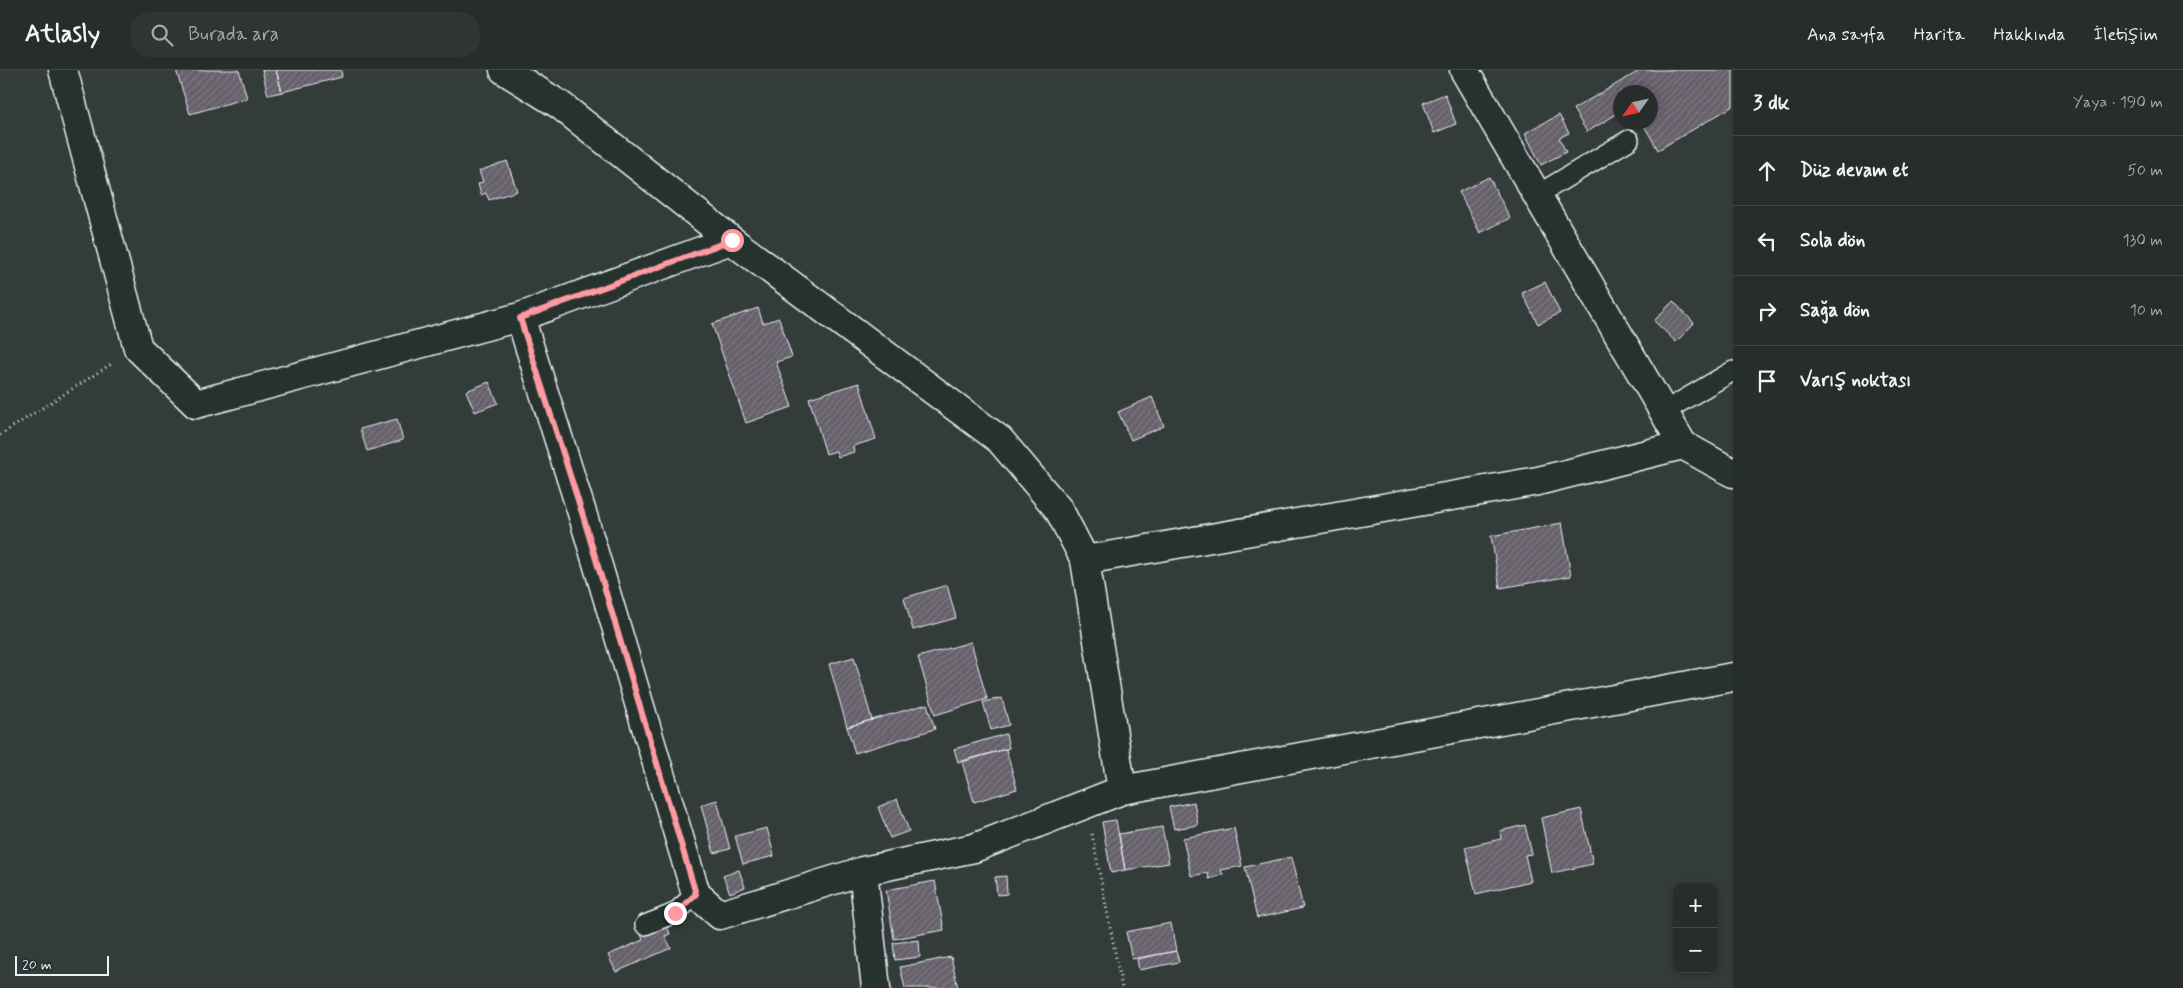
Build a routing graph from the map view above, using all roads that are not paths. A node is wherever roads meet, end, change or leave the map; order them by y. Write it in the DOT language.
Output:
graph roads {
  1 [pos="63,70"];
  2 [pos="504,70"];
  3 [pos="1464,70"];
  4 [pos="1629,140"];
  5 [pos="1537,195"];
  6 [pos="732,240"];
  7 [pos="520,318"];
  8 [pos="1733,371"];
  9 [pos="1663,412"];
  10 [pos="1683,445"];
  11 [pos="1733,473"];
  12 [pos="1085,560"];
  13 [pos="1733,677"];
  14 [pos="1122,790"];
  15 [pos="863,871"];
  16 [pos="696,894"];
  17 [pos="645,925"];
  18 [pos="876,988"];
  1 -- 7 [label="street"];
  2 -- 6 [label="street"];
  3 -- 5 [label="street"];
  4 -- 5 [label="lane"];
  5 -- 9 [label="street"];
  6 -- 7 [label="street"];
  6 -- 12 [label="street"];
  7 -- 16 [label="street"];
  8 -- 9 [label="lane"];
  9 -- 10 [label="street"];
  10 -- 11 [label="street"];
  10 -- 12 [label="street"];
  12 -- 14 [label="street"];
  13 -- 14 [label="street"];
  14 -- 15 [label="street"];
  15 -- 16 [label="street"];
  15 -- 18 [label="street"];
  16 -- 17 [label="lane"];
}
